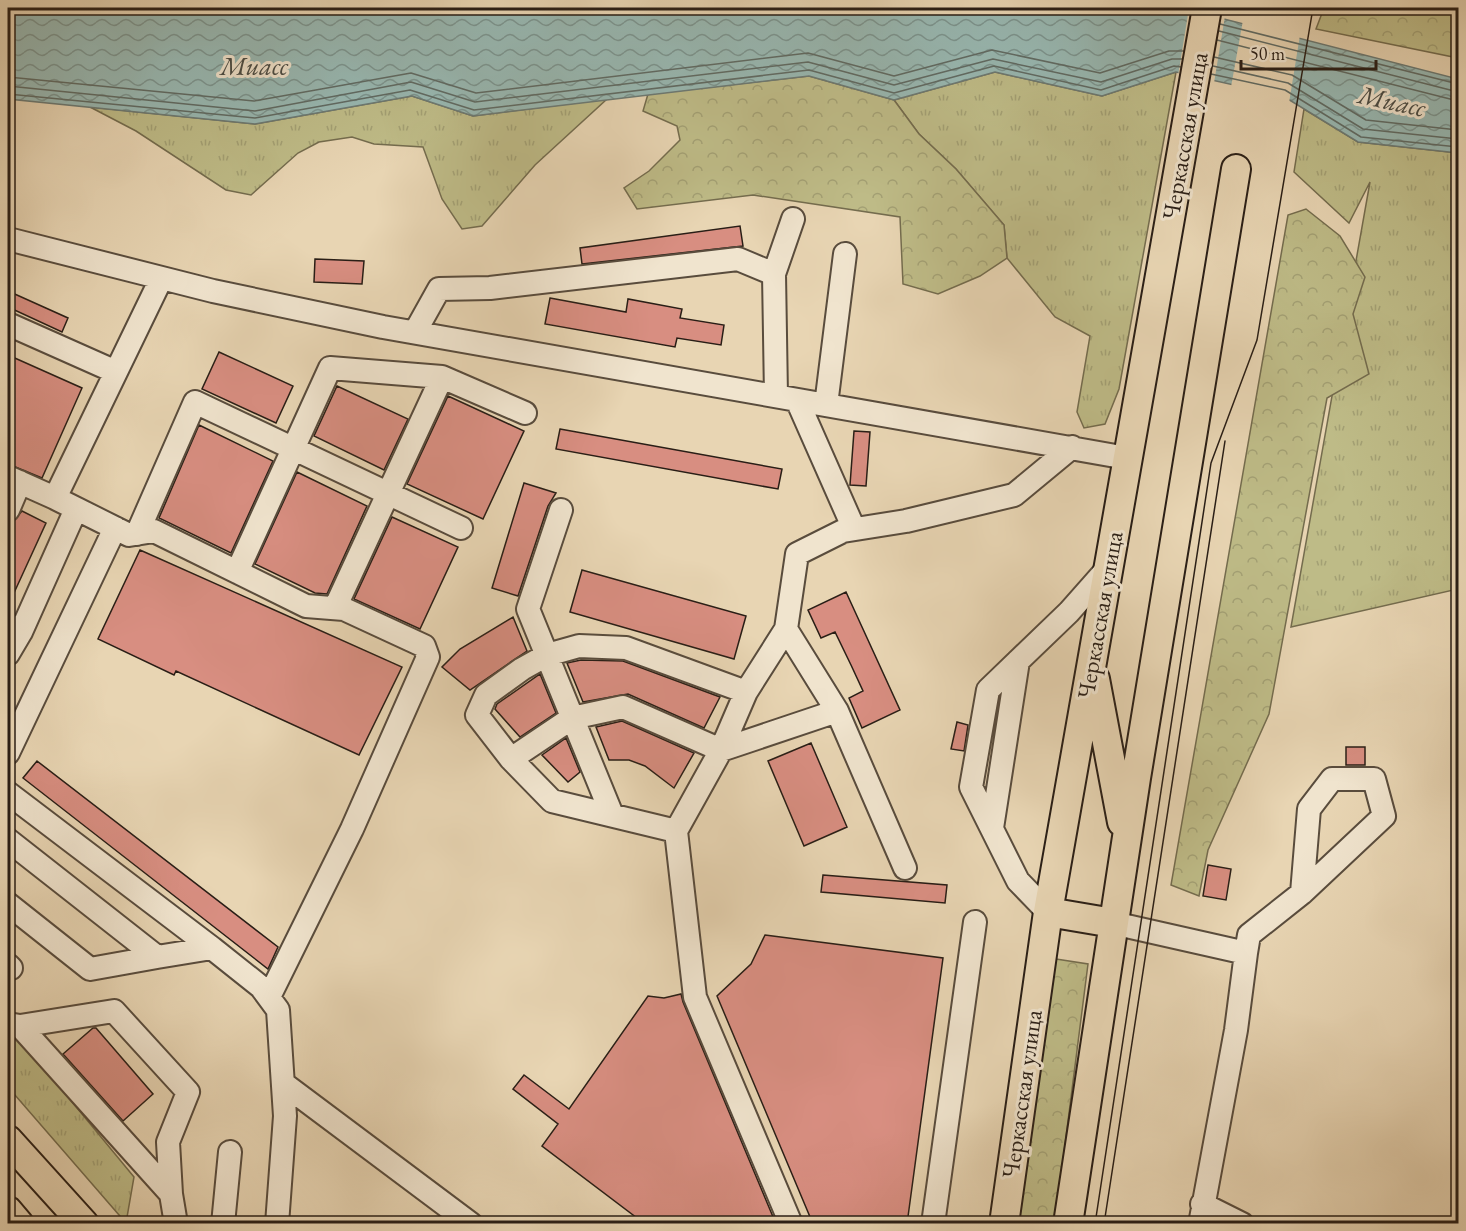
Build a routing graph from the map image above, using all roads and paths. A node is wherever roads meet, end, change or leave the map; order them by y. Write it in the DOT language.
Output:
graph roads {
  1 [pos="1207,8"];
  2 [pos="1236,169"];
  3 [pos="793,219"];
  4 [pos="8,239"];
  5 [pos="844,254"];
  6 [pos="774,274"];
  7 [pos="161,279"];
  8 [pos="8,324"];
  9 [pos="415,332"];
  10 [pos="116,372"];
  11 [pos="442,377"];
  12 [pos="787,398"];
  13 [pos="826,405"];
  14 [pos="525,413"];
  15 [pos="295,447"];
  16 [pos="1072,447"];
  17 [pos="1127,458"];
  18 [pos="14,479"];
  19 [pos="388,494"];
  20 [pos="55,498"];
  21 [pos="76,509"];
  22 [pos="8,510"];
  23 [pos="561,510"];
  24 [pos="115,528"];
  25 [pos="461,528"];
  26 [pos="854,529"];
  27 [pos="137,534"];
  28 [pos="1107,570"];
  29 [pos="237,572"];
  30 [pos="335,608"];
  31 [pos="14,628"];
  32 [pos="786,629"];
  33 [pos="8,654"];
  34 [pos="547,655"];
  35 [pos="1091,662"];
  36 [pos="746,692"];
  37 [pos="837,711"];
  38 [pos="572,718"];
  39 [pos="722,750"];
  40 [pos="8,753"];
  41 [pos="511,759"];
  42 [pos="8,793"];
  43 [pos="612,815"];
  44 [pos="676,831"];
  45 [pos="8,840"];
  46 [pos="1127,845"];
  47 [pos="905,868"];
  48 [pos="1302,892"];
  49 [pos="8,904"];
  50 [pos="1048,912"];
  51 [pos="975,922"];
  52 [pos="1113,923"];
  53 [pos="212,948"];
  54 [pos="1246,953"];
  55 [pos="157,957"];
  56 [pos="268,997"];
  57 [pos="14,1025"];
  58 [pos="284,1084"];
  59 [pos="8,1140"];
  60 [pos="230,1152"];
  61 [pos="171,1194"];
  62 [pos="8,1211"];
  63 [pos="1201,1214"];
  64 [pos="19,1224"];
  65 [pos="84,1224"];
  66 [pos="176,1224"];
  67 [pos="223,1224"];
  68 [pos="277,1224"];
  69 [pos="471,1224"];
  70 [pos="791,1224"];
  71 [pos="933,1224"];
  72 [pos="1004,1224"];
  73 [pos="1068,1224"];
  74 [pos="1242,1224"];
  1 -- 17 [label="main road, Черкасская улица"];
  2 -- 46 [label="main road"];
  3 -- 6 [label="lane"];
  4 -- 7 [label="lane"];
  5 -- 13 [label="lane"];
  6 -- 9 [label="lane"];
  6 -- 12 [label="lane"];
  7 -- 9 [label="lane"];
  7 -- 10 [label="lane"];
  8 -- 10 [label="lane"];
  9 -- 12 [label="lane"];
  10 -- 20 [label="lane"];
  11 -- 14 [label="lane"];
  11 -- 15 [label="lane"];
  11 -- 19 [label="lane"];
  12 -- 13 [label="lane"];
  12 -- 26 [label="lane"];
  13 -- 16 [label="lane"];
  15 -- 19 [label="lane"];
  15 -- 27 [label="lane"];
  15 -- 29 [label="lane"];
  16 -- 17 [label="lane"];
  16 -- 26 [label="lane"];
  17 -- 28 [label="main road, Черкасская улица"];
  18 -- 20 [label="lane"];
  18 -- 22 [label="lane"];
  19 -- 25 [label="lane"];
  19 -- 30 [label="lane"];
  20 -- 21 [label="lane"];
  21 -- 24 [label="lane"];
  21 -- 31 [label="lane"];
  23 -- 34 [label="lane"];
  24 -- 27 [label="lane"];
  24 -- 40 [label="lane"];
  26 -- 32 [label="lane"];
  27 -- 29 [label="lane"];
  28 -- 35 [label="main road, Черкасская улица"];
  28 -- 50 [label="lane"];
  29 -- 30 [label="lane"];
  30 -- 56 [label="lane"];
  31 -- 33 [label="lane"];
  32 -- 36 [label="lane"];
  32 -- 37 [label="lane"];
  34 -- 36 [label="lane"];
  34 -- 38 [label="lane"];
  34 -- 41 [label="lane"];
  35 -- 46 [label="main road"];
  35 -- 50 [label="main road, Черкасская улица"];
  36 -- 39 [label="lane"];
  37 -- 39 [label="lane"];
  37 -- 47 [label="lane"];
  38 -- 39 [label="lane"];
  38 -- 41 [label="lane"];
  38 -- 43 [label="lane"];
  39 -- 44 [label="lane"];
  41 -- 43 [label="lane"];
  42 -- 53 [label="lane"];
  43 -- 44 [label="lane"];
  44 -- 70 [label="lane"];
  45 -- 55 [label="lane"];
  46 -- 52 [label="main road"];
  48 -- 48 [label="lane"];
  48 -- 54 [label="lane"];
  49 -- 55 [label="lane"];
  50 -- 52 [label="main road"];
  50 -- 72 [label="main road, Черкасская улица"];
  51 -- 71 [label="lane"];
  52 -- 54 [label="lane"];
  52 -- 73 [label="main road"];
  53 -- 55 [label="lane"];
  53 -- 56 [label="lane"];
  54 -- 63 [label="lane"];
  56 -- 58 [label="lane"];
  57 -- 61 [label="lane"];
  57 -- 61 [label="lane"];
  58 -- 68 [label="lane"];
  58 -- 69 [label="lane"];
  59 -- 65 [label="main road"];
  60 -- 67 [label="lane"];
  61 -- 66 [label="lane"];
  62 -- 64 [label="main road"];
  63 -- 74 [label="lane"];
}
